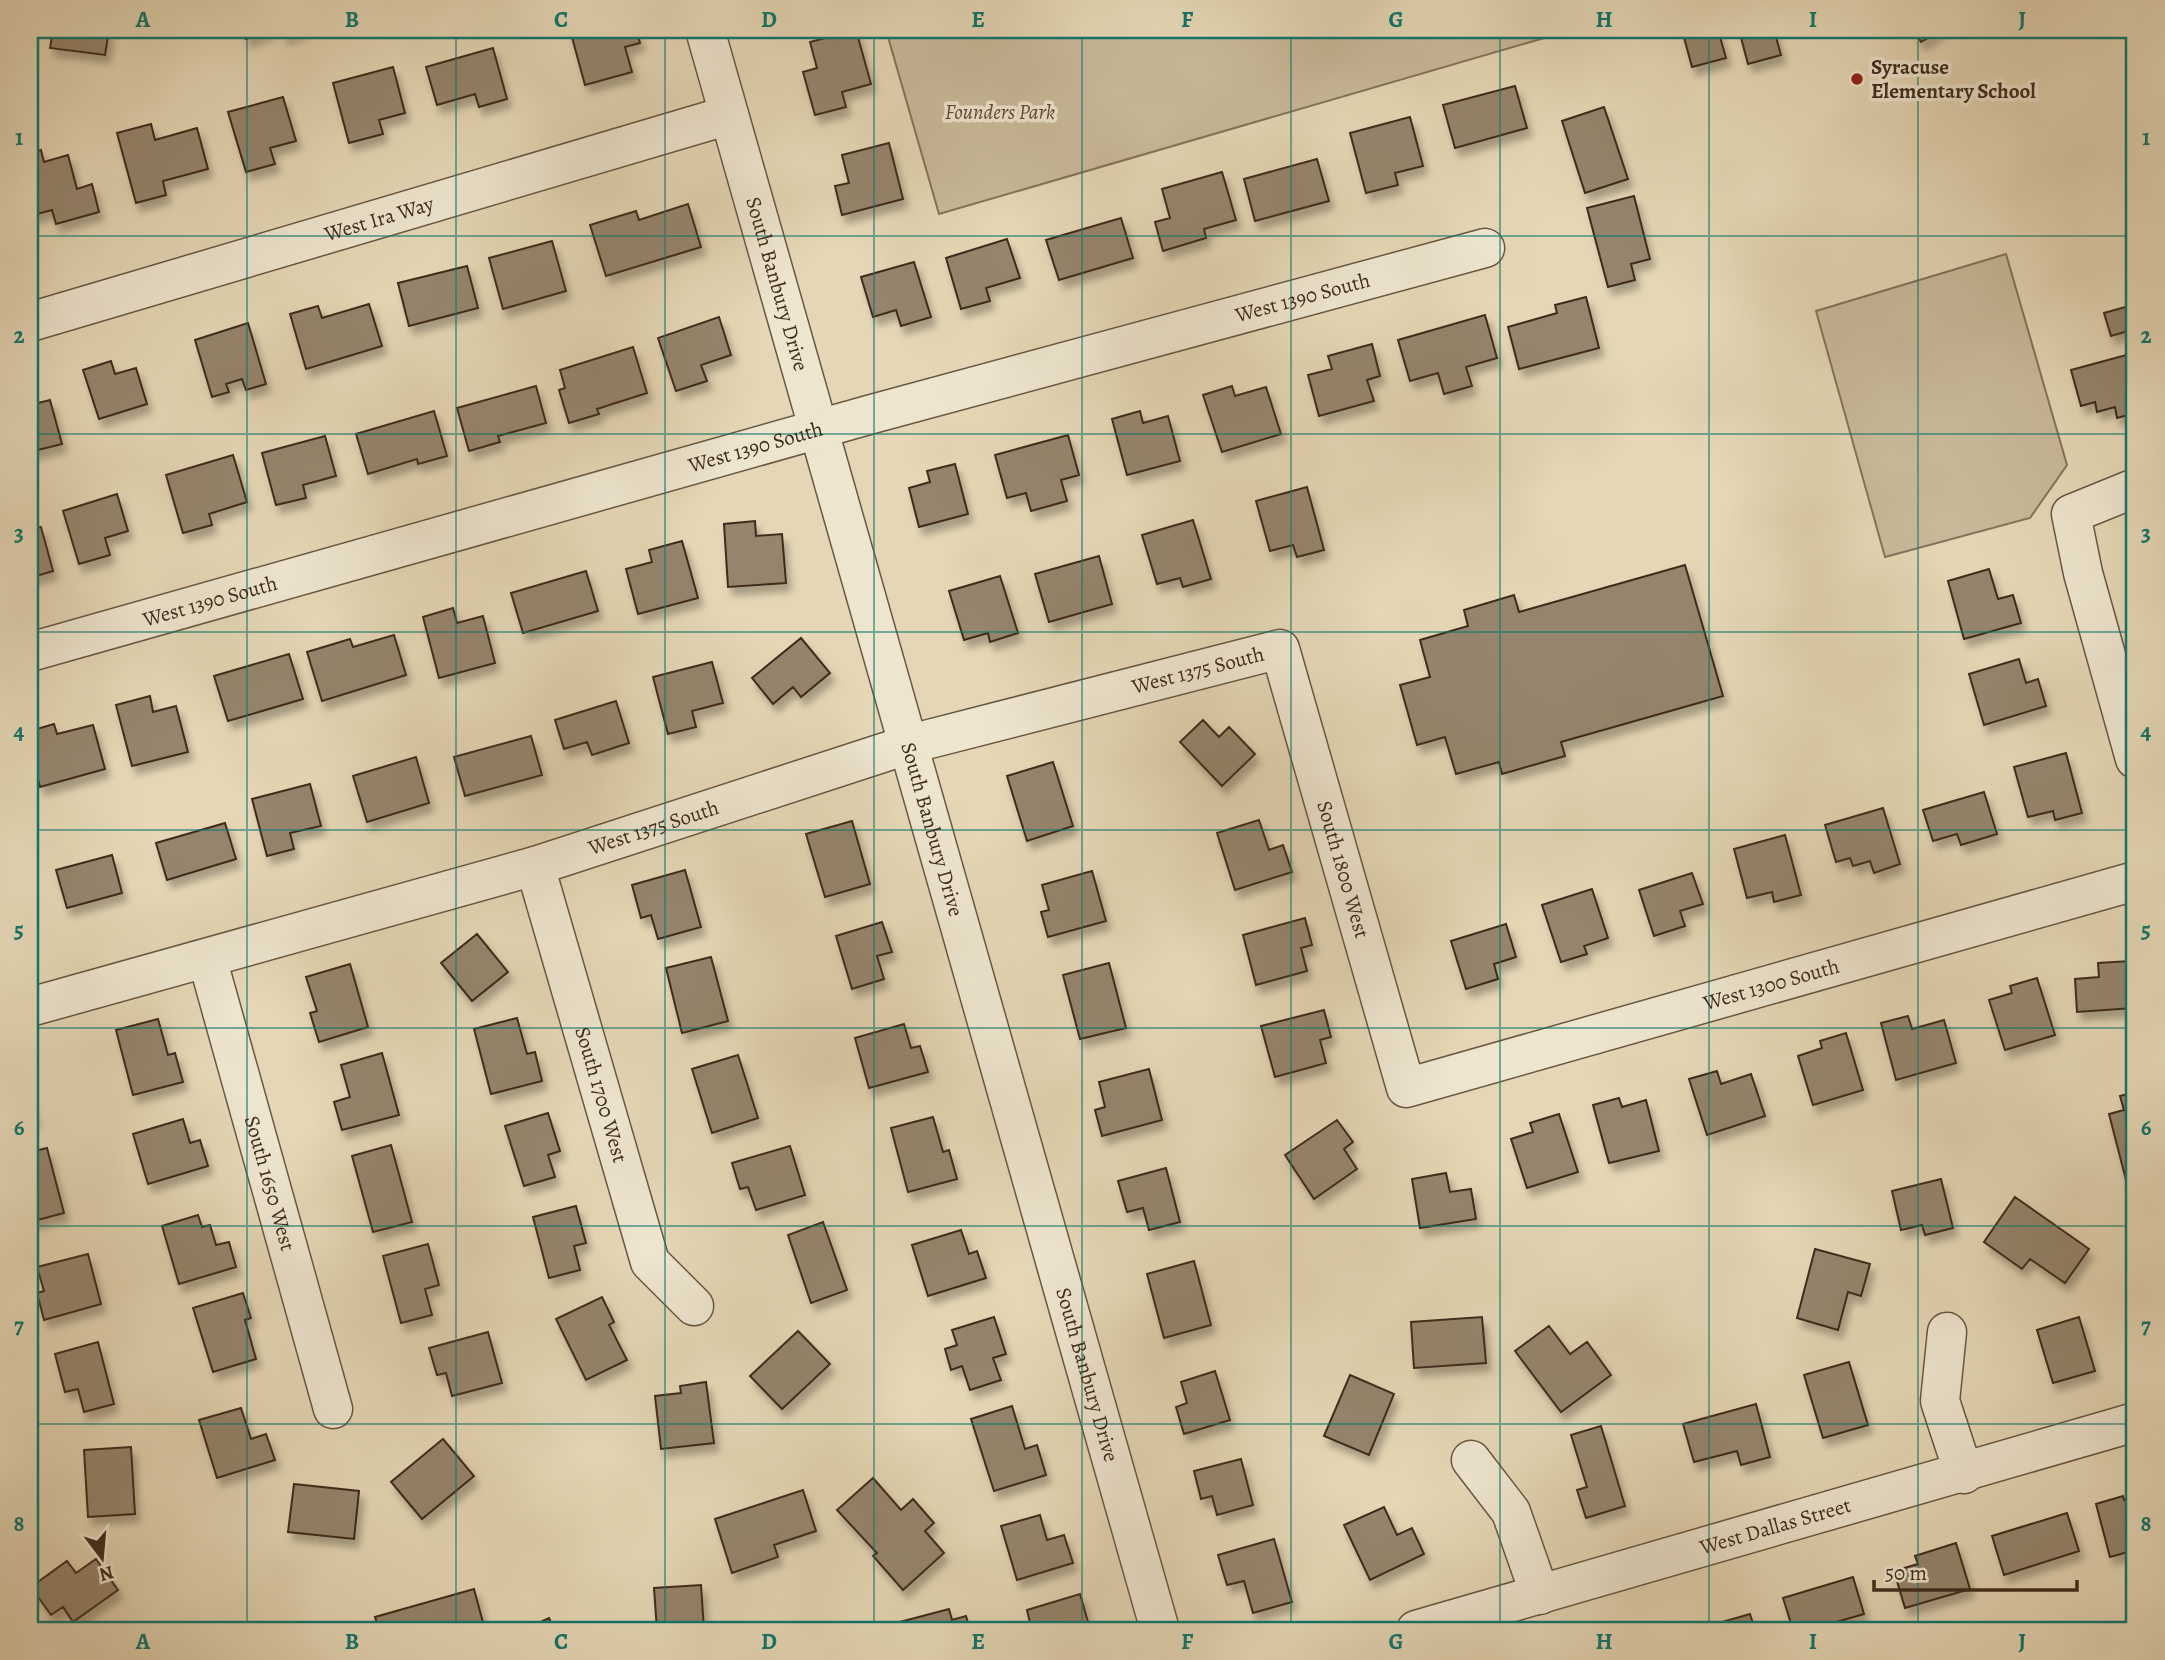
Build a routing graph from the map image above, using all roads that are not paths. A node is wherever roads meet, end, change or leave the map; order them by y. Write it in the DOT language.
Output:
graph roads {
  1 [pos="705,30"];
  2 [pos="729,115"];
  3 [pos="1485,248"];
  4 [pos="30,322"];
  5 [pos="821,428"];
  6 [pos="2135,488"];
  7 [pos="1280,649"];
  8 [pos="30,653"];
  9 [pos="910,744"];
  10 [pos="2135,759"];
  11 [pos="535,866"];
  12 [pos="2135,881"];
  13 [pos="208,958"];
  14 [pos="30,1007"];
  15 [pos="1406,1088"];
  16 [pos="694,1306"];
  17 [pos="1947,1332"];
  18 [pos="333,1409"];
  19 [pos="2135,1422"];
  20 [pos="1471,1460"];
  21 [pos="1964,1474"];
  22 [pos="1540,1595"];
  23 [pos="1160,1630"];
  24 [pos="1416,1630"];
  1 -- 2 [label="street, South Banbury Drive"];
  2 -- 4 [label="street, West Ira Way"];
  2 -- 5 [label="street, South Banbury Drive"];
  3 -- 5 [label="street, West 1390 South"];
  5 -- 8 [label="street, West 1390 South"];
  5 -- 9 [label="street, South Banbury Drive"];
  6 -- 10 [label="street"];
  7 -- 9 [label="street, West 1375 South"];
  7 -- 15 [label="street, South 1800 West"];
  9 -- 11 [label="street, West 1375 South"];
  9 -- 23 [label="street, South Banbury Drive"];
  11 -- 13 [label="street, West 1375 South"];
  11 -- 16 [label="street, South 1700 West"];
  12 -- 15 [label="street, West 1300 South"];
  13 -- 14 [label="street, West 1375 South"];
  13 -- 18 [label="street, South 1650 West"];
  17 -- 21 [label="street"];
  19 -- 21 [label="street, West Dallas Street"];
  20 -- 22 [label="street"];
  21 -- 22 [label="street, West Dallas Street"];
  22 -- 24 [label="street, West Dallas Street"];
}
